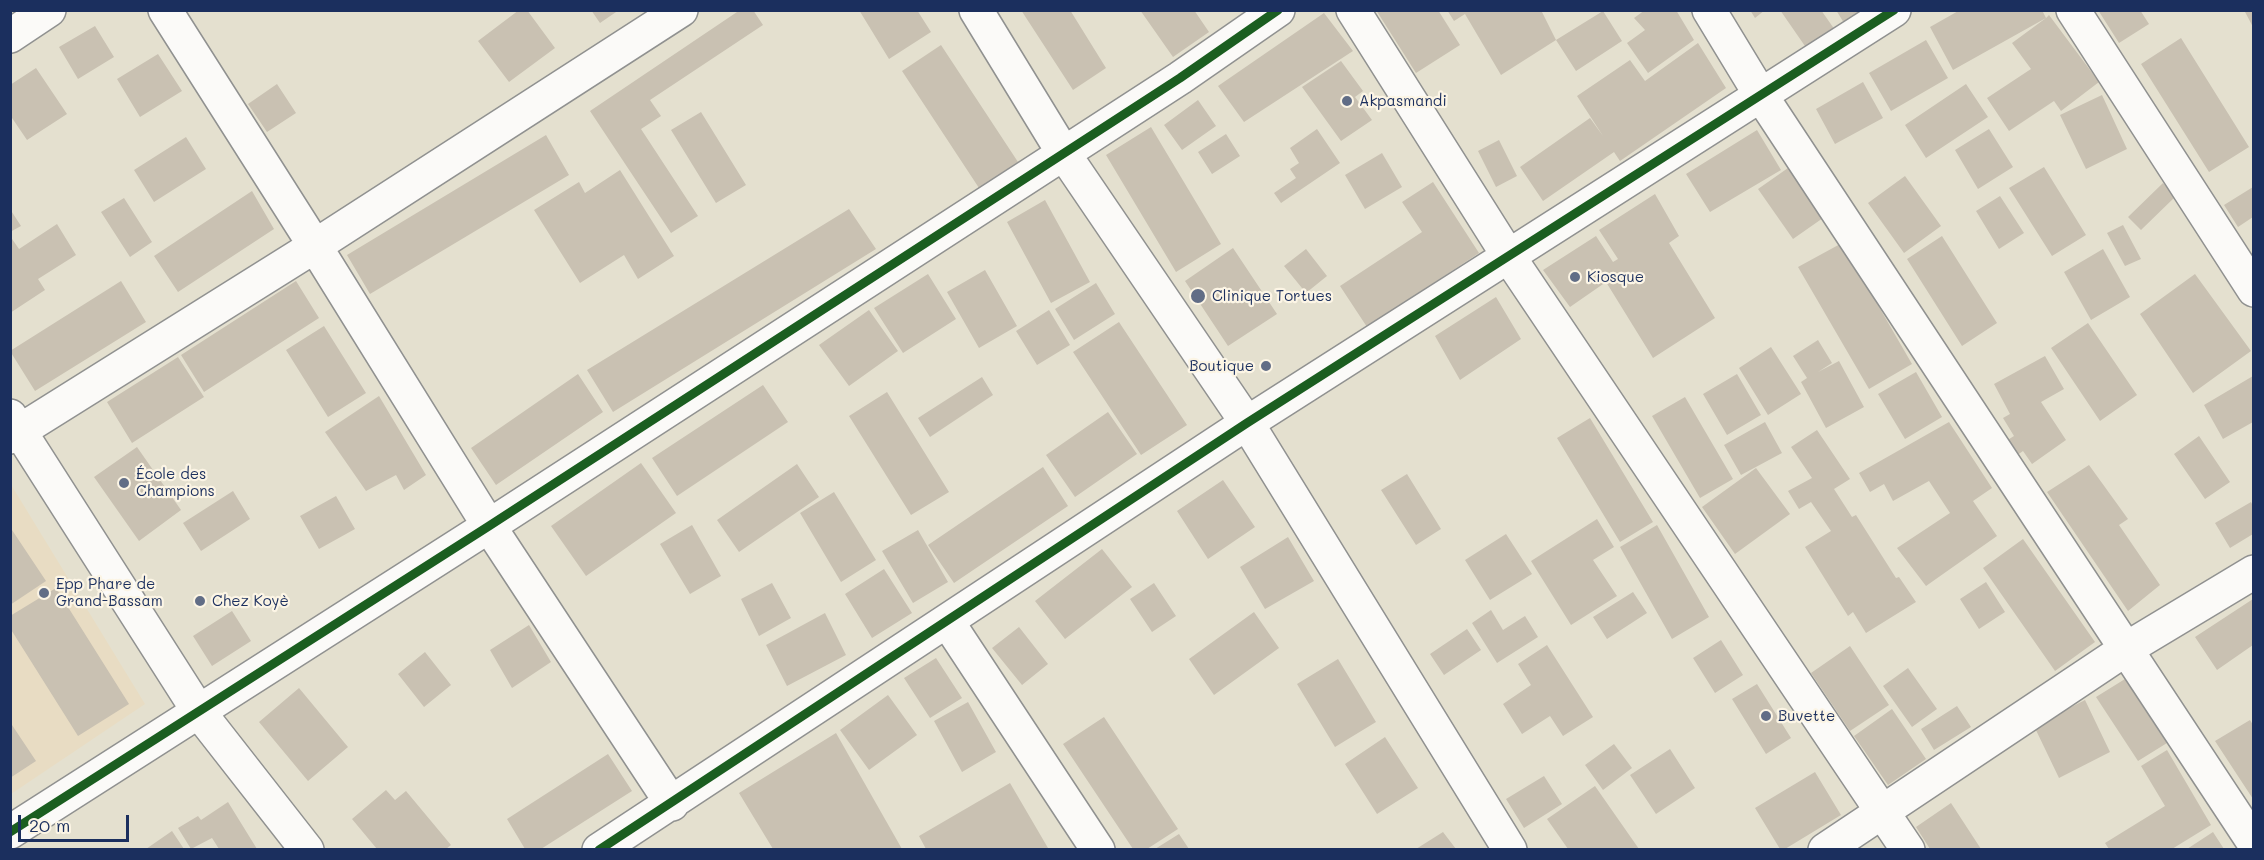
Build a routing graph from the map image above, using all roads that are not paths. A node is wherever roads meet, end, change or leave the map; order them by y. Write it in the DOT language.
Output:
graph roads {
  1 [pos="49,10"];
  2 [pos="165,10"];
  3 [pos="681,10"];
  4 [pos="976,10"];
  5 [pos="1278,10"];
  6 [pos="1353,10"];
  7 [pos="1709,10"];
  8 [pos="1894,10"];
  9 [pos="2073,10"];
  10 [pos="10,36"];
  11 [pos="1761,94"];
  12 [pos="1064,154"];
  13 [pos="315,246"];
  14 [pos="1509,257"];
  15 [pos="2253,290"];
  16 [pos="1246,423"];
  17 [pos="14,428"];
  18 [pos="489,526"];
  19 [pos="2253,572"];
  20 [pos="947,621"];
  21 [pos="2126,649"];
  22 [pos="200,712"];
  23 [pos="672,804"];
  24 [pos="1883,813"];
  25 [pos="10,832"];
  26 [pos="2253,843"];
  27 [pos="307,849"];
  28 [pos="599,849"];
  29 [pos="1098,849"];
  30 [pos="1510,849"];
  31 [pos="1824,849"];
  32 [pos="1908,849"];
  1 -- 10 [label="street"];
  2 -- 13 [label="street"];
  3 -- 13 [label="street"];
  4 -- 12 [label="street"];
  5 -- 12 [label="street"];
  6 -- 14 [label="street"];
  7 -- 11 [label="street"];
  8 -- 11 [label="street"];
  9 -- 15 [label="street"];
  11 -- 14 [label="street"];
  11 -- 21 [label="street"];
  12 -- 16 [label="street"];
  12 -- 18 [label="street"];
  13 -- 17 [label="street"];
  13 -- 18 [label="street"];
  14 -- 16 [label="street"];
  14 -- 24 [label="street"];
  16 -- 20 [label="street"];
  16 -- 30 [label="street"];
  17 -- 22 [label="street"];
  18 -- 22 [label="street"];
  18 -- 23 [label="street"];
  19 -- 21 [label="street"];
  20 -- 23 [label="street"];
  20 -- 29 [label="street"];
  21 -- 24 [label="street"];
  21 -- 26 [label="street"];
  22 -- 25 [label="street"];
  22 -- 27 [label="street"];
  23 -- 28 [label="street"];
  24 -- 31 [label="street"];
  24 -- 32 [label="street"];
}
